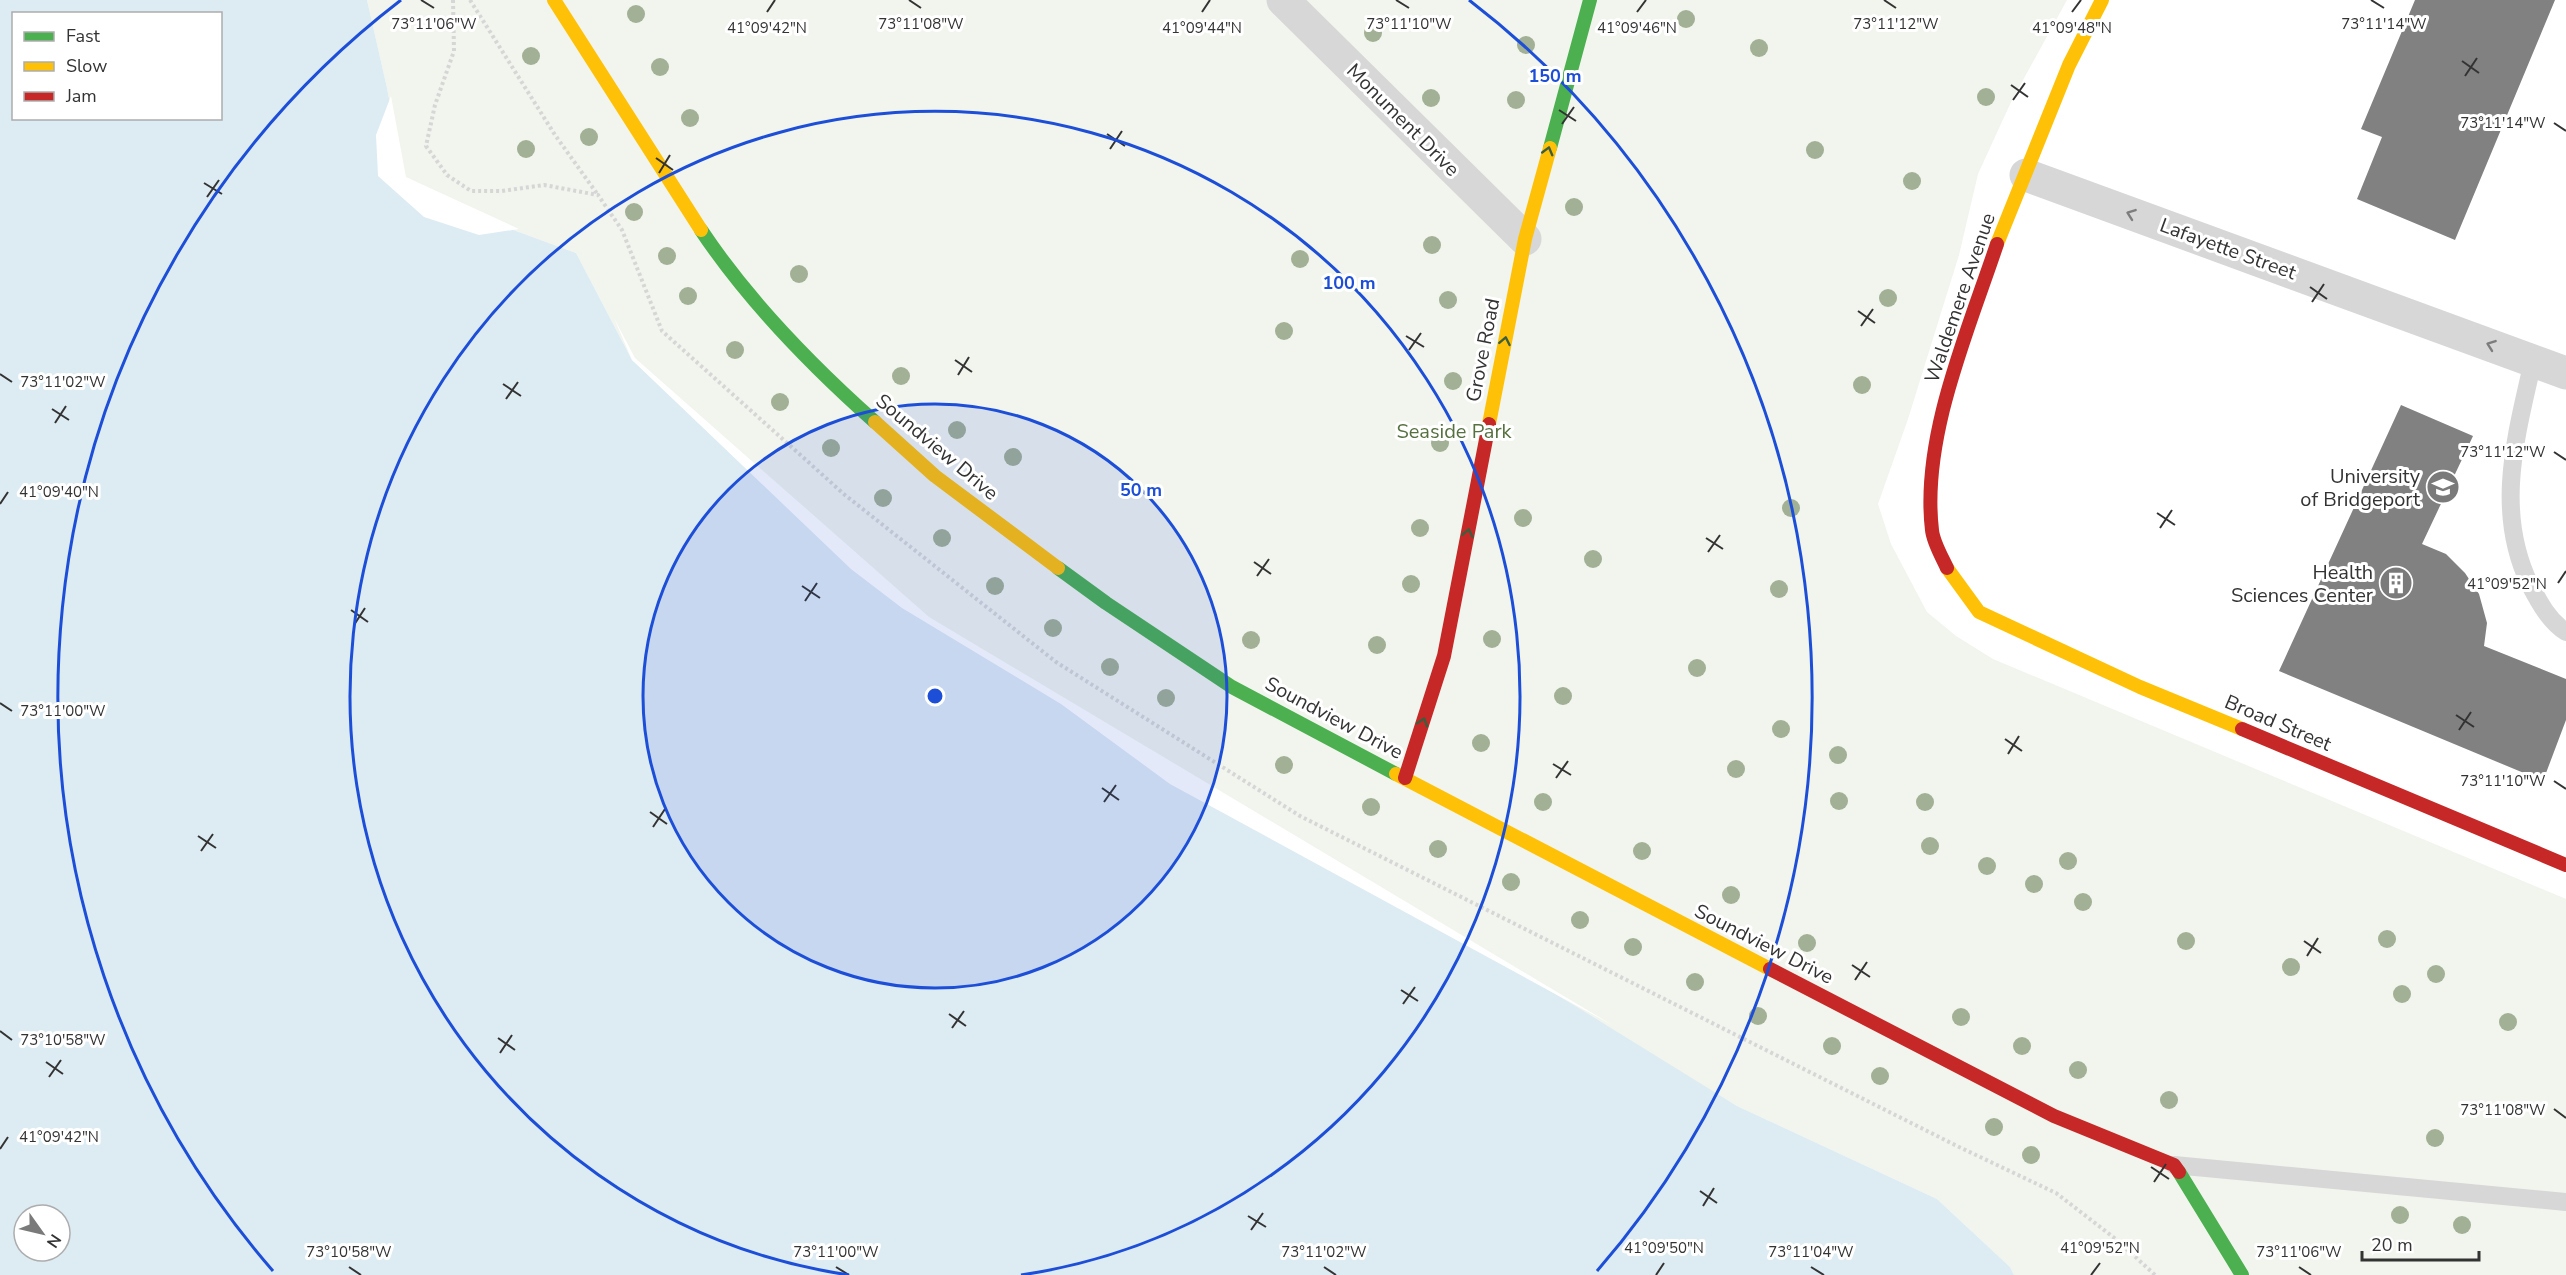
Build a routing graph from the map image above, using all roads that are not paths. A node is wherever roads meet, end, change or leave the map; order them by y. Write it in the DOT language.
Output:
graph roads {
  1 [pos="554,0"];
  2 [pos="1283,0"];
  3 [pos="1590,0"];
  4 [pos="2102,0"];
  5 [pos="2026,175"];
  6 [pos="1525,239"];
  7 [pos="2533,361"];
  8 [pos="2566,373"];
  9 [pos="1979,612"];
  10 [pos="2566,632"];
  11 [pos="1405,778"];
  12 [pos="2566,865"];
  13 [pos="2174,1165"];
  14 [pos="2566,1202"];
  15 [pos="2242,1275"];
  1 -- 11 [label="street, Soundview Drive"];
  2 -- 6 [label="street, Monument Drive"];
  6 -- 3 [label="street, Grove Road, one-way"];
  4 -- 5 [label="street, Waldemere Avenue"];
  7 -- 5 [label="street, Lafayette Street, one-way"];
  5 -- 9 [label="street, Waldemere Avenue"];
  11 -- 6 [label="street, Grove Road, one-way"];
  7 -- 8 [label="street, Lafayette Street"];
  7 -- 10 [label="lane"];
  9 -- 12 [label="street, Broad Street"];
  11 -- 13 [label="street, Soundview Drive"];
  13 -- 14 [label="lane"];
  13 -- 15 [label="street"];
}
